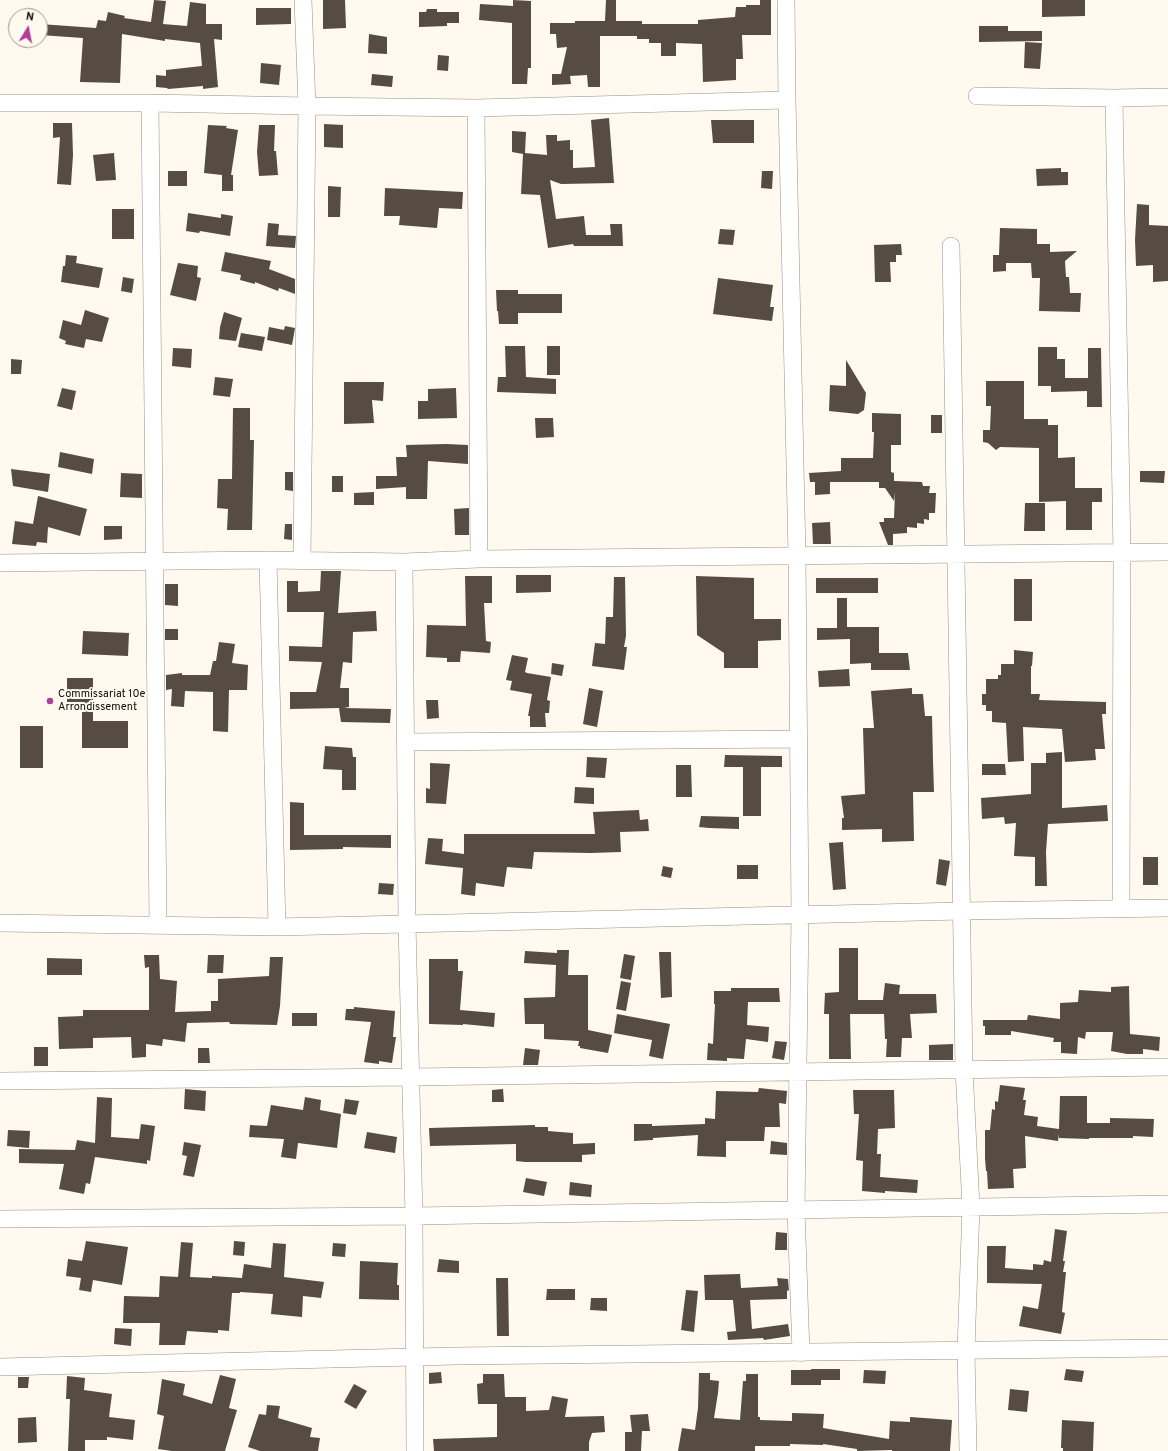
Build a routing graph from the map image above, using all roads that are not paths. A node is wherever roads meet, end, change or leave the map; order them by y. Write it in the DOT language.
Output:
graph roads {
  1 [pos="304,0"];
  2 [pos="786,0"];
  3 [pos="977,96"];
  4 [pos="1168,97"];
  5 [pos="1114,98"];
  6 [pos="787,100"];
  7 [pos="0,103"];
  8 [pos="150,103"];
  9 [pos="307,106"];
  10 [pos="476,108"];
  11 [pos="951,246"];
  12 [pos="1168,552"];
  13 [pos="956,554"];
  14 [pos="1122,554"];
  15 [pos="797,555"];
  16 [pos="479,559"];
  17 [pos="268,560"];
  18 [pos="302,560"];
  19 [pos="154,562"];
  20 [pos="404,562"];
  21 [pos="0,563"];
  22 [pos="798,738"];
  23 [pos="406,742"];
  24 [pos="1168,908"];
  25 [pos="1121,909"];
  26 [pos="962,911"];
  27 [pos="800,916"];
  28 [pos="0,923"];
  29 [pos="158,924"];
  30 [pos="407,924"];
  31 [pos="278,927"];
  32 [pos="1168,1067"];
  33 [pos="964,1069"];
  34 [pos="797,1072"];
  35 [pos="410,1077"];
  36 [pos="0,1081"];
  37 [pos="1168,1204"];
  38 [pos="971,1207"];
  39 [pos="796,1210"];
  40 [pos="414,1216"];
  41 [pos="0,1220"];
  42 [pos="1168,1348"];
  43 [pos="966,1350"];
  44 [pos="801,1353"];
  45 [pos="415,1357"];
  46 [pos="0,1367"];
  47 [pos="415,1451"];
  48 [pos="968,1451"];
  1 -- 9 [label="street"];
  2 -- 6 [label="street"];
  3 -- 5 [label="street"];
  4 -- 5 [label="street"];
  5 -- 14 [label="street"];
  6 -- 10 [label="street"];
  6 -- 15 [label="street"];
  7 -- 8 [label="street"];
  8 -- 9 [label="street"];
  8 -- 19 [label="street"];
  9 -- 10 [label="street"];
  9 -- 18 [label="street"];
  10 -- 16 [label="street"];
  11 -- 13 [label="street"];
  12 -- 14 [label="street"];
  13 -- 14 [label="street"];
  13 -- 15 [label="street"];
  13 -- 26 [label="street"];
  14 -- 25 [label="street"];
  15 -- 16 [label="street"];
  15 -- 22 [label="street"];
  16 -- 20 [label="street"];
  17 -- 18 [label="street"];
  17 -- 19 [label="street"];
  17 -- 31 [label="street"];
  18 -- 20 [label="street"];
  19 -- 21 [label="street"];
  19 -- 29 [label="street"];
  20 -- 23 [label="street"];
  22 -- 23 [label="street"];
  22 -- 27 [label="street"];
  23 -- 30 [label="street"];
  24 -- 25 [label="street"];
  25 -- 26 [label="street"];
  26 -- 27 [label="street"];
  26 -- 33 [label="street"];
  27 -- 30 [label="street"];
  27 -- 34 [label="street"];
  28 -- 29 [label="street"];
  29 -- 31 [label="street"];
  30 -- 31 [label="street"];
  30 -- 35 [label="street"];
  32 -- 33 [label="street"];
  33 -- 34 [label="street"];
  33 -- 38 [label="street"];
  34 -- 35 [label="street"];
  34 -- 39 [label="street"];
  35 -- 36 [label="street"];
  35 -- 40 [label="street"];
  37 -- 38 [label="street"];
  38 -- 39 [label="street"];
  38 -- 43 [label="street"];
  39 -- 40 [label="street"];
  39 -- 44 [label="street"];
  40 -- 41 [label="street"];
  40 -- 45 [label="street"];
  42 -- 43 [label="street"];
  43 -- 44 [label="street"];
  43 -- 48 [label="street"];
  44 -- 45 [label="street"];
  45 -- 46 [label="street"];
  45 -- 47 [label="street"];
}
